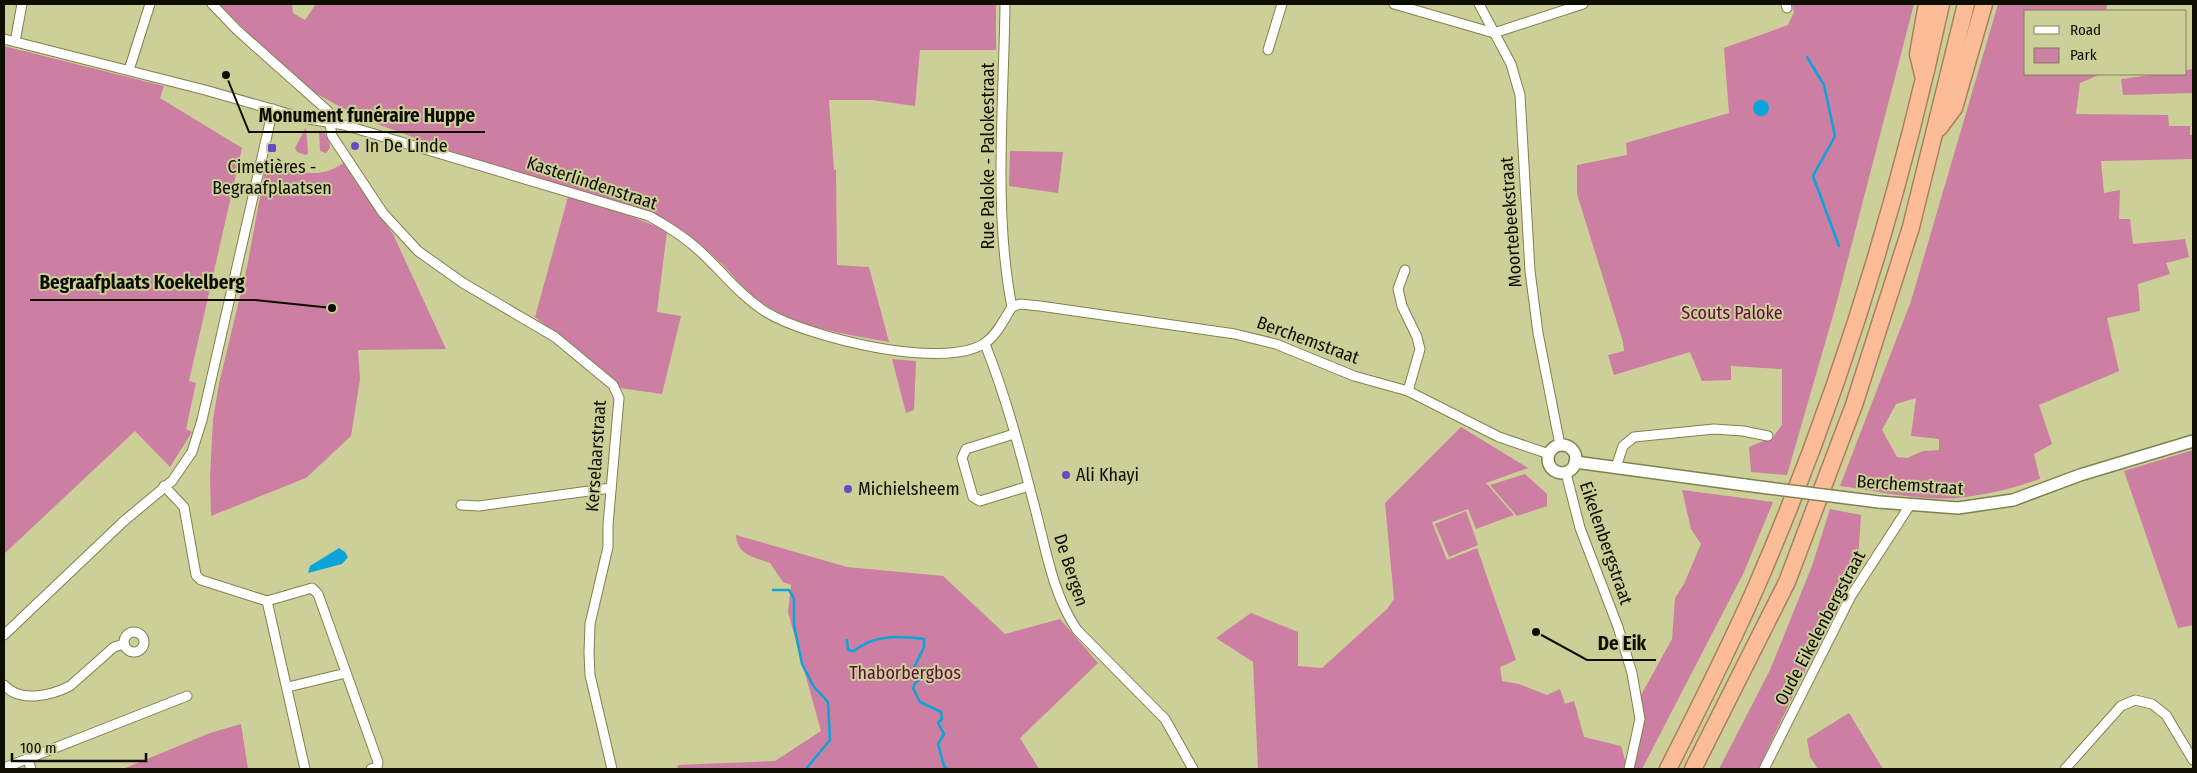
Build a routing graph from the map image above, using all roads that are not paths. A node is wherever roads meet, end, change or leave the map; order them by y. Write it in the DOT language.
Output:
graph roads {
  1 [pos="22,4"];
  2 [pos="150,4"];
  3 [pos="212,4"];
  4 [pos="1005,4"];
  5 [pos="1282,4"];
  6 [pos="1394,4"];
  7 [pos="1479,4"];
  8 [pos="1582,4"];
  9 [pos="1927,4"];
  10 [pos="1941,4"];
  11 [pos="1966,4"];
  12 [pos="1984,4"];
  13 [pos="1494,33"];
  14 [pos="4,39"];
  15 [pos="15,42"];
  16 [pos="1268,50"];
  17 [pos="129,70"];
  18 [pos="1924,79"];
  19 [pos="273,109"];
  20 [pos="329,123"];
  21 [pos="1936,131"];
  22 [pos="1405,270"];
  23 [pos="1012,307"];
  24 [pos="985,344"];
  25 [pos="1408,392"];
  26 [pos="1014,434"];
  27 [pos="1768,436"];
  28 [pos="2193,441"];
  29 [pos="1560,445"];
  30 [pos="1549,454"];
  31 [pos="1575,462"];
  32 [pos="1616,467"];
  33 [pos="1566,472"];
  34 [pos="164,486"];
  35 [pos="1029,486"];
  36 [pos="611,488"];
  37 [pos="461,505"];
  38 [pos="1910,505"];
  39 [pos="267,601"];
  40 [pos="4,634"];
  41 [pos="124,644"];
  42 [pos="346,673"];
  43 [pos="4,685"];
  44 [pos="288,687"];
  45 [pos="187,696"];
  46 [pos="28,760"];
  47 [pos="2193,760"];
  48 [pos="4,768"];
  49 [pos="32,769"];
  50 [pos="305,769"];
  51 [pos="371,769"];
  52 [pos="612,769"];
  53 [pos="1193,769"];
  54 [pos="1629,769"];
  55 [pos="1668,769"];
  56 [pos="1693,769"];
  57 [pos="1764,769"];
  58 [pos="2066,769"];
  1 -- 15 [label="street"];
  2 -- 17 [label="street"];
  3 -- 20 [label="street, Kerselaarstraat"];
  4 -- 23 [label="street, Rue Paloke - Palokestraat"];
  5 -- 16 [label="street"];
  6 -- 13 [label="street"];
  7 -- 13 [label="street, Moortebeekstraat"];
  8 -- 13 [label="street"];
  9 -- 18 [label="highway"];
  10 -- 18 [label="highway"];
  11 -- 21 [label="highway"];
  12 -- 21 [label="highway"];
  13 -- 29 [label="street, Moortebeekstraat"];
  14 -- 15 [label="street, Kasterlindenstraat"];
  15 -- 17 [label="street, Kasterlindenstraat"];
  17 -- 19 [label="street, Kasterlindenstraat"];
  18 -- 55 [label="highway"];
  19 -- 20 [label="street, Kasterlindenstraat"];
  19 -- 34 [label="street"];
  20 -- 24 [label="street, Kasterlindenstraat"];
  20 -- 36 [label="street, Kerselaarstraat"];
  21 -- 56 [label="highway"];
  22 -- 25 [label="street"];
  23 -- 24 [label="street"];
  23 -- 25 [label="street, Berchemstraat"];
  24 -- 26 [label="street, De Bergen"];
  25 -- 30 [label="street, Berchemstraat"];
  26 -- 35 [label="street, De Bergen"];
  26 -- 35 [label="street"];
  27 -- 32 [label="street"];
  28 -- 38 [label="street, Berchemstraat"];
  29 -- 30 [label="street"];
  29 -- 31 [label="street"];
  30 -- 33 [label="street"];
  31 -- 32 [label="street, Berchemstraat"];
  31 -- 33 [label="street"];
  32 -- 38 [label="street, Berchemstraat, bridge"];
  33 -- 54 [label="street, Eikelenbergstraat"];
  34 -- 39 [label="street"];
  34 -- 40 [label="street"];
  35 -- 53 [label="street, De Bergen"];
  36 -- 37 [label="street"];
  36 -- 52 [label="street, Kerselaarstraat"];
  38 -- 57 [label="street, Oude Eikelenbergstraat"];
  39 -- 42 [label="street"];
  39 -- 44 [label="street"];
  41 -- 43 [label="street"];
  42 -- 44 [label="street"];
  42 -- 51 [label="street"];
  44 -- 50 [label="street"];
  45 -- 46 [label="street"];
  46 -- 48 [label="street"];
  46 -- 49 [label="street"];
  47 -- 58 [label="street"];
}
